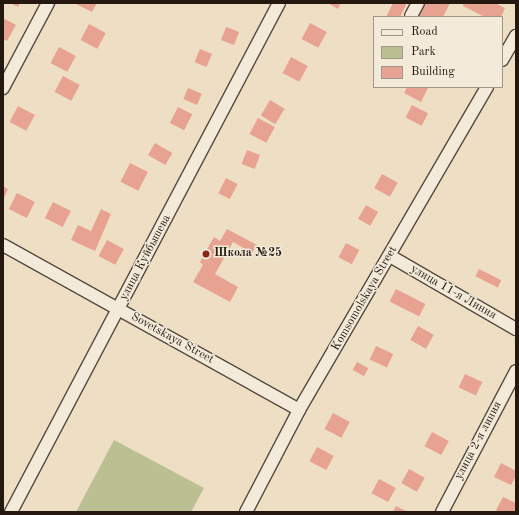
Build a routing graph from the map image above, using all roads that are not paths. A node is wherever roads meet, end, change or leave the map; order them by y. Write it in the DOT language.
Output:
graph roads {
  1 [pos="48,3"];
  2 [pos="279,3"];
  3 [pos="418,3"];
  4 [pos="411,16"];
  5 [pos="516,36"];
  6 [pos="503,58"];
  7 [pos="3,88"];
  8 [pos="486,88"];
  9 [pos="3,245"];
  10 [pos="390,256"];
  11 [pos="119,310"];
  12 [pos="516,329"];
  13 [pos="516,371"];
  14 [pos="299,410"];
  15 [pos="11,512"];
  16 [pos="246,512"];
  17 [pos="442,512"];
  1 -- 7 [label="street"];
  2 -- 11 [label="street, улица Куйбышева"];
  3 -- 4 [label="street"];
  5 -- 6 [label="street"];
  8 -- 10 [label="street, Komsomolskaya Street"];
  9 -- 11 [label="street, Sovetskaya Street"];
  10 -- 12 [label="street, улица 11-я Линия"];
  10 -- 14 [label="street, Komsomolskaya Street"];
  11 -- 14 [label="street, Sovetskaya Street"];
  11 -- 15 [label="street, улица Куйбышева"];
  13 -- 17 [label="street, улица 2-я линия"];
  14 -- 16 [label="street, Komsomolskaya Street"];
}
